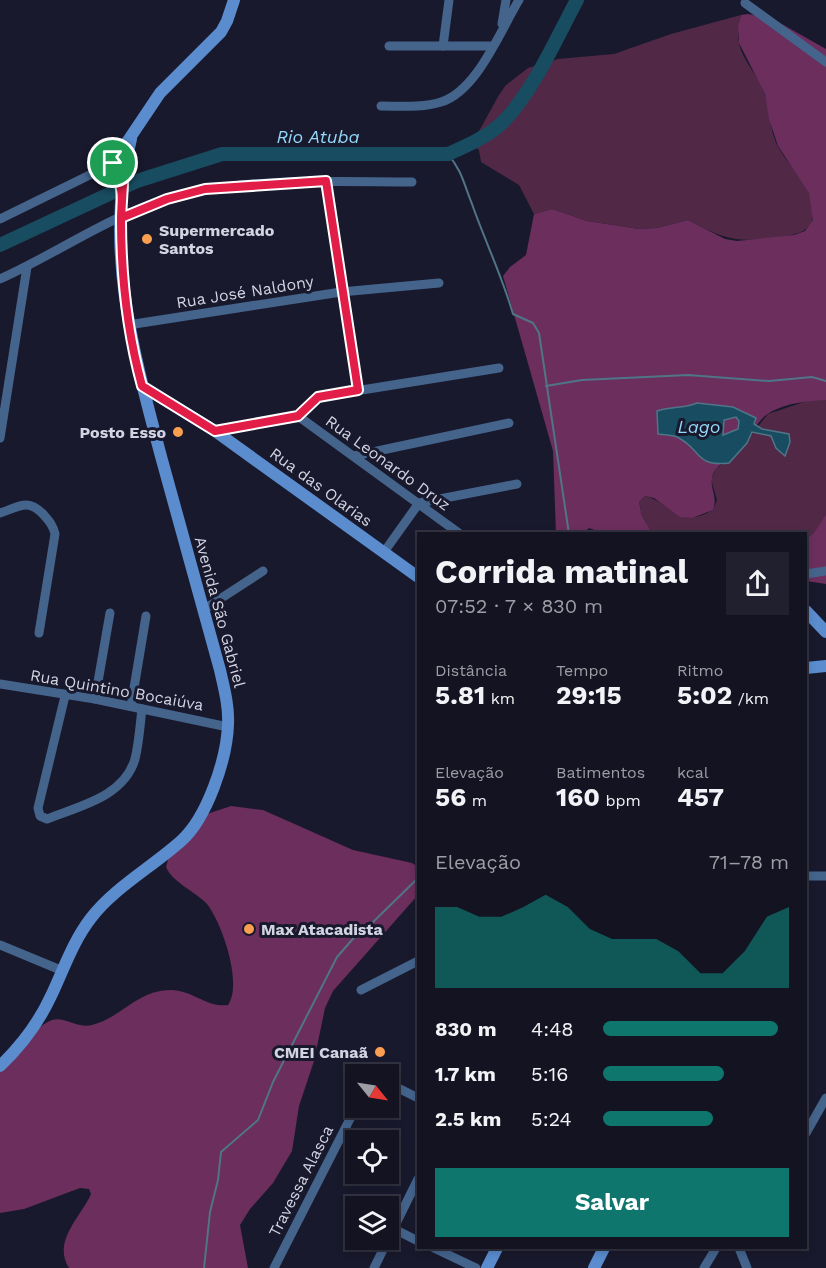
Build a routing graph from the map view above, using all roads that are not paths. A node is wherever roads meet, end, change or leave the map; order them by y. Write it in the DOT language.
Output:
graph roads {
  1 [pos="234,0"];
  2 [pos="448,0"];
  3 [pos="506,0"];
  4 [pos="519,0"];
  5 [pos="745,3"];
  6 [pos="502,28"];
  7 [pos="389,46"];
  8 [pos="442,46"];
  9 [pos="492,46"];
  10 [pos="826,62"];
  11 [pos="381,106"];
  12 [pos="117,169"];
  13 [pos="326,181"];
  14 [pos="412,182"];
  15 [pos="121,218"];
  16 [pos="0,219"];
  17 [pos="27,267"];
  18 [pos="0,279"];
  19 [pos="439,283"];
  20 [pos="341,292"];
  21 [pos="128,325"];
  22 [pos="499,368"];
  23 [pos="142,386"];
  24 [pos="358,390"];
  25 [pos="298,416"];
  26 [pos="509,423"];
  27 [pos="215,431"];
  28 [pos="0,438"];
  29 [pos="354,456"];
  30 [pos="517,484"];
  31 [pos="419,503"];
  32 [pos="0,513"];
  33 [pos="457,532"];
  34 [pos="384,552"];
  35 [pos="826,571"];
  36 [pos="263,572"];
  37 [pos="807,574"];
  38 [pos="417,576"];
  39 [pos="203,610"];
  40 [pos="807,612"];
  41 [pos="110,613"];
  42 [pos="146,616"];
  43 [pos="826,632"];
  44 [pos="39,633"];
  45 [pos="826,666"];
  46 [pos="807,668"];
  47 [pos="0,684"];
  48 [pos="65,696"];
  49 [pos="95,699"];
  50 [pos="131,706"];
  51 [pos="142,709"];
  52 [pos="228,727"];
  53 [pos="807,876"];
  54 [pos="826,876"];
  55 [pos="0,945"];
  56 [pos="417,962"];
  57 [pos="63,971"];
  58 [pos="361,990"];
  59 [pos="0,1066"];
  60 [pos="399,1088"];
  61 [pos="417,1098"];
  62 [pos="826,1098"];
  63 [pos="350,1118"];
  64 [pos="807,1131"];
  65 [pos="417,1181"];
  66 [pos="399,1219"];
  67 [pos="399,1232"];
  68 [pos="417,1240"];
  69 [pos="436,1249"];
  70 [pos="496,1249"];
  71 [pos="604,1249"];
  72 [pos="715,1249"];
  73 [pos="739,1249"];
  74 [pos="383,1250"];
  75 [pos="274,1268"];
  76 [pos="374,1268"];
  77 [pos="476,1268"];
  78 [pos="487,1268"];
  79 [pos="594,1268"];
  80 [pos="704,1268"];
  81 [pos="747,1268"];
  1 -- 12 [label="main road"];
  2 -- 8 [label="street"];
  3 -- 6 [label="street"];
  4 -- 6 [label="street"];
  5 -- 10 [label="street"];
  6 -- 9 [label="street"];
  7 -- 8 [label="street"];
  8 -- 9 [label="street"];
  9 -- 11 [label="street"];
  12 -- 15 [label="main road, Avenida São Gabriel"];
  12 -- 16 [label="street"];
  13 -- 14 [label="street"];
  13 -- 15 [label="street"];
  13 -- 20 [label="street"];
  15 -- 17 [label="street"];
  15 -- 21 [label="main road, Avenida São Gabriel"];
  17 -- 18 [label="street"];
  17 -- 28 [label="street"];
  19 -- 20 [label="street, Rua José Naldony"];
  20 -- 21 [label="street, Rua José Naldony"];
  20 -- 24 [label="street"];
  21 -- 23 [label="main road, Avenida São Gabriel"];
  22 -- 24 [label="street"];
  23 -- 27 [label="main road, Rua das Olarias"];
  23 -- 39 [label="main road, Avenida São Gabriel"];
  24 -- 25 [label="street, Rua Leonardo Druz"];
  25 -- 27 [label="street"];
  25 -- 29 [label="street, Rua Leonardo Druz"];
  26 -- 29 [label="street"];
  27 -- 34 [label="main road, Rua das Olarias"];
  29 -- 31 [label="street, Rua Leonardo Druz"];
  30 -- 31 [label="street"];
  31 -- 33 [label="street, Rua Leonardo Druz"];
  31 -- 34 [label="street"];
  32 -- 44 [label="street"];
  34 -- 38 [label="main road, Rua das Olarias"];
  35 -- 37 [label="street"];
  36 -- 39 [label="street"];
  39 -- 52 [label="main road, Avenida São Gabriel"];
  40 -- 43 [label="main road"];
  41 -- 49 [label="street"];
  42 -- 50 [label="street"];
  45 -- 46 [label="main road"];
  47 -- 48 [label="street, Rua Quintino Bocaiúva"];
  48 -- 49 [label="street, Rua Quintino Bocaiúva"];
  48 -- 51 [label="street"];
  49 -- 50 [label="street, Rua Quintino Bocaiúva"];
  50 -- 51 [label="street, Rua Quintino Bocaiúva"];
  51 -- 52 [label="street, Rua Quintino Bocaiúva"];
  52 -- 57 [label="main road, Avenida São Gabriel"];
  53 -- 54 [label="street"];
  55 -- 57 [label="street"];
  56 -- 58 [label="street"];
  57 -- 59 [label="main road, Avenida São Gabriel"];
  60 -- 61 [label="street"];
  62 -- 64 [label="street"];
  63 -- 75 [label="street, Travessa Alasca"];
  65 -- 66 [label="street"];
  67 -- 68 [label="street"];
  69 -- 77 [label="street"];
  70 -- 78 [label="main road"];
  71 -- 79 [label="main road"];
  72 -- 80 [label="street"];
  73 -- 81 [label="street"];
  74 -- 76 [label="street"];
}
